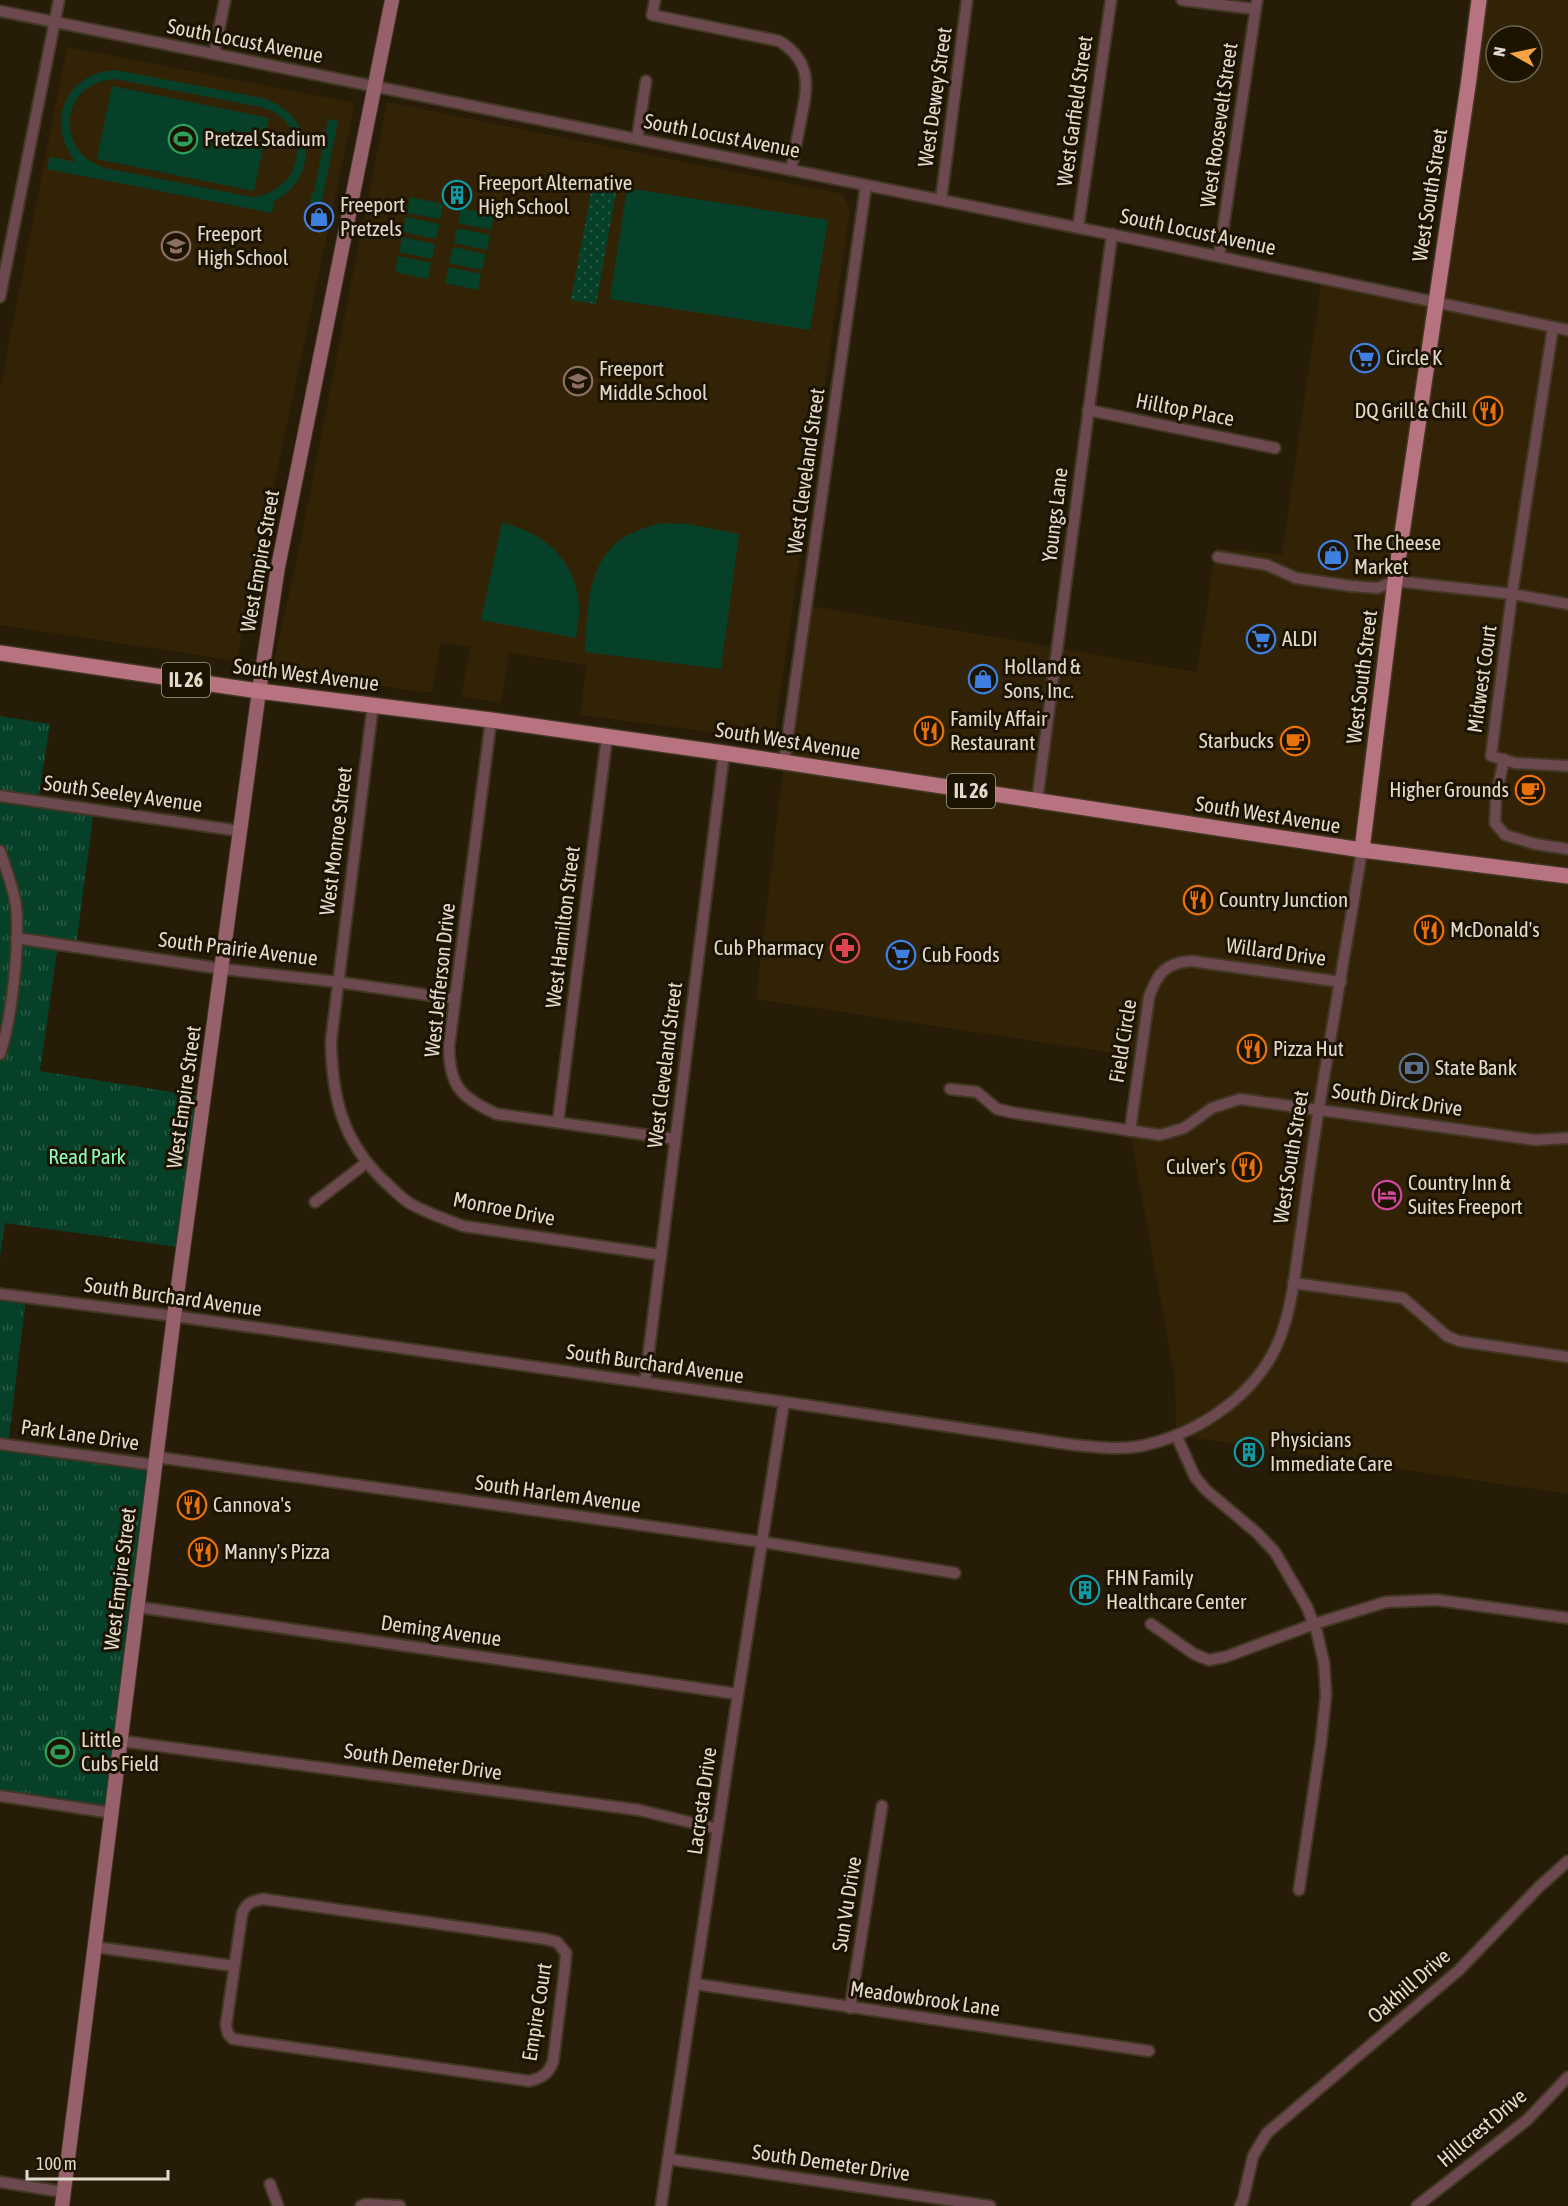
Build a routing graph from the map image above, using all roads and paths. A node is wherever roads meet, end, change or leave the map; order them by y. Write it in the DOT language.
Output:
graph roads {
  1 [pos="59,0"];
  2 [pos="225,0"];
  3 [pos="392,0"];
  4 [pos="655,0"];
  5 [pos="967,0"];
  6 [pos="1111,0"];
  7 [pos="1182,0"];
  8 [pos="1479,0"];
  9 [pos="1256,4"];
  10 [pos="0,11"];
  11 [pos="54,22"];
  12 [pos="214,54"];
  13 [pos="646,81"];
  14 [pos="375,87"];
  15 [pos="637,139"];
  16 [pos="791,170"];
  17 [pos="866,185"];
  18 [pos="941,200"];
  19 [pos="1078,228"];
  20 [pos="1112,234"];
  21 [pos="1219,256"];
  22 [pos="0,297"];
  23 [pos="1435,302"];
  24 [pos="1553,327"];
  25 [pos="1568,330"];
  26 [pos="1088,410"];
  27 [pos="1275,448"];
  28 [pos="1218,557"];
  29 [pos="1395,581"];
  30 [pos="1512,594"];
  31 [pos="1568,604"];
  32 [pos="0,653"];
  33 [pos="260,691"];
  34 [pos="373,705"];
  35 [pos="491,720"];
  36 [pos="607,736"];
  37 [pos="724,753"];
  38 [pos="1504,759"];
  39 [pos="784,762"];
  40 [pos="1568,766"];
  41 [pos="0,795"];
  42 [pos="1037,801"];
  43 [pos="240,831"];
  44 [pos="1568,849"];
  45 [pos="1362,850"];
  46 [pos="0,851"];
  47 [pos="1568,876"];
  48 [pos="16,938"];
  49 [pos="1206,962"];
  50 [pos="223,969"];
  51 [pos="338,982"];
  52 [pos="1341,982"];
  53 [pos="455,999"];
  54 [pos="0,1054"];
  55 [pos="950,1089"];
  56 [pos="1319,1109"];
  57 [pos="558,1122"];
  58 [pos="1130,1131"];
  59 [pos="1568,1138"];
  60 [pos="675,1139"];
  61 [pos="366,1163"];
  62 [pos="315,1202"];
  63 [pos="661,1255"];
  64 [pos="1293,1283"];
  65 [pos="0,1294"];
  66 [pos="174,1316"];
  67 [pos="1272,1355"];
  68 [pos="1568,1356"];
  69 [pos="645,1382"];
  70 [pos="784,1402"];
  71 [pos="1176,1435"];
  72 [pos="0,1444"];
  73 [pos="156,1461"];
  74 [pos="762,1542"];
  75 [pos="955,1573"];
  76 [pos="138,1607"];
  77 [pos="1568,1618"];
  78 [pos="1150,1624"];
  79 [pos="1314,1624"];
  80 [pos="738,1694"];
  81 [pos="121,1741"];
  82 [pos="0,1796"];
  83 [pos="882,1806"];
  84 [pos="112,1813"];
  85 [pos="718,1829"];
  86 [pos="1568,1861"];
  87 [pos="1299,1890"];
  88 [pos="95,1947"];
  89 [pos="234,1966"];
  90 [pos="695,1984"];
  91 [pos="850,2008"];
  92 [pos="1149,2051"];
  93 [pos="1568,2077"];
  94 [pos="668,2159"];
  95 [pos="0,2182"];
  96 [pos="270,2184"];
  97 [pos="63,2199"];
  98 [pos="278,2206"];
  99 [pos="361,2206"];
  100 [pos="400,2206"];
  101 [pos="661,2206"];
  102 [pos="990,2206"];
  103 [pos="1240,2206"];
  104 [pos="1417,2206"];
  1 -- 11 [label="street"];
  2 -- 12 [label="street"];
  3 -- 14 [label="main road, West Empire Street"];
  4 -- 16 [label="street"];
  5 -- 18 [label="street, West Dewey Street"];
  6 -- 19 [label="street, West Garfield Street"];
  7 -- 9 [label="street"];
  8 -- 23 [label="main road, West South Street"];
  9 -- 21 [label="street, West Roosevelt Street"];
  10 -- 11 [label="street, South Locust Avenue"];
  11 -- 12 [label="street, South Locust Avenue"];
  11 -- 22 [label="street"];
  12 -- 14 [label="street, South Locust Avenue"];
  13 -- 15 [label="street"];
  14 -- 15 [label="street, South Locust Avenue"];
  14 -- 33 [label="main road, West Empire Street"];
  15 -- 16 [label="street, South Locust Avenue"];
  16 -- 17 [label="street, South Locust Avenue"];
  17 -- 18 [label="street, South Locust Avenue"];
  17 -- 39 [label="street, West Cleveland Street"];
  18 -- 19 [label="street, South Locust Avenue"];
  19 -- 20 [label="street, South Locust Avenue"];
  20 -- 21 [label="street, South Locust Avenue"];
  20 -- 26 [label="street, Youngs Lane"];
  21 -- 23 [label="street, South Locust Avenue"];
  23 -- 24 [label="street, South Locust Avenue"];
  23 -- 29 [label="main road, West South Street"];
  24 -- 25 [label="street, South Locust Avenue"];
  24 -- 30 [label="street"];
  26 -- 27 [label="street, Hilltop Place"];
  26 -- 42 [label="street, Youngs Lane"];
  28 -- 29 [label="street"];
  29 -- 30 [label="street"];
  29 -- 45 [label="main road, West South Street"];
  30 -- 31 [label="street"];
  30 -- 38 [label="street, Midwest Court"];
  32 -- 33 [label="main road, South West Avenue / IL 26"];
  33 -- 34 [label="main road, South West Avenue / IL 26"];
  33 -- 43 [label="main road, West Empire Street"];
  34 -- 35 [label="main road, South West Avenue / IL 26"];
  34 -- 51 [label="street, West Monroe Street"];
  35 -- 36 [label="main road, South West Avenue / IL 26"];
  35 -- 53 [label="street, West Jefferson Drive"];
  36 -- 37 [label="main road, South West Avenue / IL 26"];
  36 -- 57 [label="street, West Hamilton Street"];
  37 -- 39 [label="main road, South West Avenue / IL 26"];
  37 -- 60 [label="street, West Cleveland Street"];
  38 -- 40 [label="street, Midwest Court"];
  38 -- 44 [label="street, Midwest Court"];
  39 -- 42 [label="main road, South West Avenue / IL 26"];
  41 -- 43 [label="street, South Seeley Avenue"];
  42 -- 45 [label="main road, South West Avenue / IL 26"];
  43 -- 50 [label="main road, West Empire Street"];
  45 -- 47 [label="main road, South West Avenue / IL 26"];
  45 -- 52 [label="street, West South Street"];
  46 -- 48 [label="street"];
  48 -- 50 [label="street, South Prairie Avenue"];
  48 -- 54 [label="street"];
  49 -- 52 [label="street, Willard Drive"];
  49 -- 58 [label="street, Field Circle"];
  50 -- 51 [label="street, South Prairie Avenue"];
  50 -- 66 [label="main road, West Empire Street"];
  51 -- 53 [label="street, South Prairie Avenue"];
  51 -- 61 [label="street, Monroe Drive"];
  52 -- 56 [label="street, West South Street"];
  53 -- 57 [label="street, West Jefferson Drive"];
  55 -- 58 [label="street, South Dirck Drive"];
  56 -- 58 [label="street, South Dirck Drive"];
  56 -- 59 [label="street, South Dirck Drive"];
  56 -- 64 [label="street, West South Street"];
  57 -- 60 [label="street, West Jefferson Drive"];
  60 -- 63 [label="street, West Cleveland Street"];
  61 -- 62 [label="street"];
  61 -- 63 [label="street, Monroe Drive"];
  63 -- 69 [label="street, West Cleveland Street"];
  64 -- 67 [label="street, West South Street"];
  64 -- 68 [label="street"];
  65 -- 66 [label="street, South Burchard Avenue"];
  66 -- 69 [label="street, South Burchard Avenue"];
  66 -- 73 [label="main road, West Empire Street"];
  67 -- 71 [label="street, South Burchard Avenue"];
  69 -- 70 [label="street, South Burchard Avenue"];
  70 -- 71 [label="street, South Burchard Avenue"];
  70 -- 74 [label="street, Lacresta Drive"];
  71 -- 79 [label="street"];
  72 -- 73 [label="street, Park Lane Drive"];
  73 -- 74 [label="street, South Harlem Avenue"];
  73 -- 76 [label="main road, West Empire Street"];
  74 -- 75 [label="street, South Harlem Avenue"];
  74 -- 80 [label="street, Lacresta Drive"];
  76 -- 80 [label="street, Deming Avenue"];
  76 -- 81 [label="main road, West Empire Street"];
  77 -- 79 [label="street"];
  78 -- 79 [label="street"];
  79 -- 87 [label="street"];
  80 -- 85 [label="street, Lacresta Drive"];
  81 -- 84 [label="main road, West Empire Street"];
  81 -- 85 [label="street, South Demeter Drive"];
  82 -- 84 [label="street"];
  83 -- 91 [label="street, Sun Vu Drive"];
  84 -- 88 [label="main road, West Empire Street"];
  85 -- 90 [label="street, Lacresta Drive"];
  86 -- 103 [label="street, Oakhill Drive"];
  88 -- 89 [label="street"];
  88 -- 97 [label="main road, West Empire Street"];
  89 -- 89 [label="street, Empire Court"];
  90 -- 91 [label="street, Meadowbrook Lane"];
  90 -- 94 [label="street, Lacresta Drive"];
  91 -- 92 [label="street, Meadowbrook Lane"];
  93 -- 104 [label="street, Hillcrest Drive"];
  94 -- 101 [label="street, Lacresta Drive"];
  94 -- 102 [label="street, South Demeter Drive"];
  95 -- 97 [label="street"];
  96 -- 98 [label="street"];
  99 -- 100 [label="street"];
}
